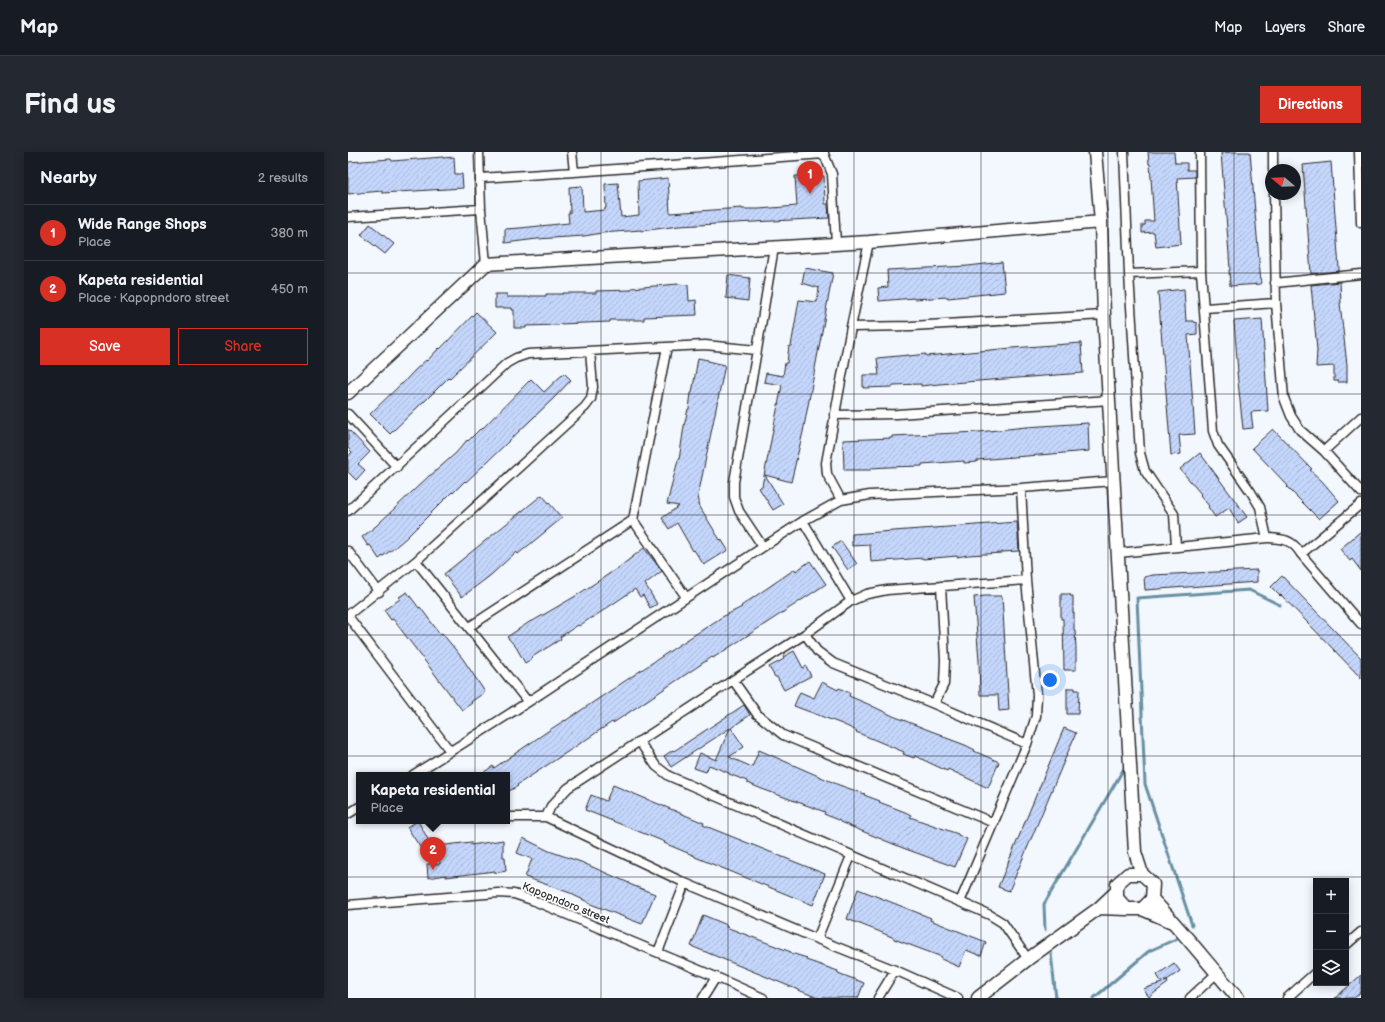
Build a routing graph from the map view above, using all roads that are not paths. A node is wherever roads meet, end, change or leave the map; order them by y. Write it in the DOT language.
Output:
graph roads {
  1 [pos="479,152"];
  2 [pos="572,152"];
  3 [pos="1095,152"];
  4 [pos="1124,152"];
  5 [pos="1200,152"];
  6 [pos="1273,152"];
  7 [pos="1359,152"];
  8 [pos="824,153"];
  9 [pos="1274,164"];
  10 [pos="574,172"];
  11 [pos="480,178"];
  12 [pos="1274,200"];
  13 [pos="481,209"];
  14 [pos="348,217"];
  15 [pos="1101,222"];
  16 [pos="1361,223"];
  17 [pos="870,242"];
  18 [pos="836,244"];
  19 [pos="774,247"];
  20 [pos="486,264"];
  21 [pos="1201,271"];
  22 [pos="1129,274"];
  23 [pos="1361,274"];
  24 [pos="1276,283"];
  25 [pos="1276,303"];
  26 [pos="1204,308"];
  27 [pos="1104,315"];
  28 [pos="851,327"];
  29 [pos="667,347"];
  30 [pos="590,350"];
  31 [pos="757,350"];
  32 [pos="348,393"];
  33 [pos="1110,400"];
  34 [pos="348,414"];
  35 [pos="834,415"];
  36 [pos="1361,417"];
  37 [pos="1324,451"];
  38 [pos="396,467"];
  39 [pos="1114,481"];
  40 [pos="1021,488"];
  41 [pos="1361,492"];
  42 [pos="841,500"];
  43 [pos="1361,504"];
  44 [pos="348,511"];
  45 [pos="633,520"];
  46 [pos="803,521"];
  47 [pos="1267,538"];
  48 [pos="1176,546"];
  49 [pos="763,547"];
  50 [pos="348,551"];
  51 [pos="1118,553"];
  52 [pos="1301,554"];
  53 [pos="416,561"];
  54 [pos="1026,580"];
  55 [pos="941,586"];
  56 [pos="379,592"];
  57 [pos="686,597"];
  58 [pos="851,601"];
  59 [pos="348,616"];
  60 [pos="1361,624"];
  61 [pos="469,627"];
  62 [pos="805,634"];
  63 [pos="732,680"];
  64 [pos="528,702"];
  65 [pos="934,704"];
  66 [pos="639,741"];
  67 [pos="1027,744"];
  68 [pos="450,751"];
  69 [pos="421,772"];
  70 [pos="510,817"];
  71 [pos="546,817"];
  72 [pos="994,823"];
  73 [pos="1135,852"];
  74 [pos="851,856"];
  75 [pos="1128,874"];
  76 [pos="1142,874"];
  77 [pos="685,883"];
  78 [pos="1117,891"];
  79 [pos="1152,899"];
  80 [pos="960,902"];
  81 [pos="348,905"];
  82 [pos="1099,908"];
  83 [pos="1127,909"];
  84 [pos="1142,909"];
  85 [pos="1175,923"];
  86 [pos="1361,932"];
  87 [pos="817,939"];
  88 [pos="1349,942"];
  89 [pos="658,952"];
  90 [pos="1028,960"];
  91 [pos="895,970"];
  92 [pos="1216,974"];
  93 [pos="1313,975"];
  94 [pos="716,977"];
  95 [pos="703,998"];
  96 [pos="763,998"];
  97 [pos="878,998"];
  98 [pos="958,998"];
  99 [pos="978,998"];
  100 [pos="1190,998"];
  101 [pos="1238,998"];
  102 [pos="1287,998"];
  1 -- 11 [label="street"];
  2 -- 10 [label="street"];
  3 -- 15 [label="street"];
  4 -- 22 [label="street"];
  5 -- 21 [label="street"];
  6 -- 9 [label="street"];
  7 -- 16 [label="street"];
  8 -- 10 [label="street"];
  8 -- 18 [label="street"];
  10 -- 11 [label="street"];
  11 -- 13 [label="street"];
  12 -- 24 [label="street"];
  13 -- 14 [label="street"];
  13 -- 20 [label="street"];
  15 -- 17 [label="street"];
  15 -- 27 [label="street"];
  17 -- 18 [label="street"];
  17 -- 28 [label="street"];
  18 -- 19 [label="street"];
  19 -- 20 [label="street"];
  19 -- 31 [label="street"];
  20 -- 32 [label="street"];
  21 -- 22 [label="street"];
  21 -- 26 [label="street"];
  22 -- 48 [label="street"];
  23 -- 24 [label="street"];
  24 -- 25 [label="street"];
  25 -- 26 [label="street"];
  25 -- 37 [label="street"];
  26 -- 47 [label="street"];
  27 -- 28 [label="street"];
  27 -- 33 [label="street"];
  28 -- 35 [label="street"];
  29 -- 30 [label="street"];
  29 -- 31 [label="street"];
  29 -- 45 [label="street"];
  30 -- 38 [label="street"];
  30 -- 53 [label="street"];
  31 -- 49 [label="street"];
  33 -- 35 [label="street"];
  33 -- 39 [label="street"];
  34 -- 38 [label="street"];
  35 -- 42 [label="street"];
  36 -- 37 [label="street"];
  37 -- 41 [label="street"];
  38 -- 44 [label="street"];
  39 -- 40 [label="street"];
  39 -- 51 [label="street"];
  40 -- 42 [label="street"];
  40 -- 54 [label="street"];
  42 -- 46 [label="street"];
  43 -- 52 [label="street"];
  45 -- 57 [label="street"];
  45 -- 61 [label="street"];
  46 -- 49 [label="street"];
  46 -- 58 [label="street"];
  47 -- 48 [label="street"];
  47 -- 52 [label="street"];
  48 -- 51 [label="street"];
  49 -- 57 [label="street"];
  50 -- 56 [label="street"];
  51 -- 73 [label="street"];
  52 -- 60 [label="street"];
  53 -- 56 [label="street"];
  53 -- 61 [label="street"];
  54 -- 55 [label="street"];
  54 -- 67 [label="street"];
  55 -- 58 [label="street"];
  55 -- 65 [label="street"];
  56 -- 59 [label="street"];
  57 -- 64 [label="street"];
  58 -- 62 [label="street"];
  59 -- 68 [label="street"];
  61 -- 64 [label="street"];
  62 -- 63 [label="street"];
  62 -- 65 [label="street"];
  63 -- 66 [label="street"];
  63 -- 72 [label="street"];
  64 -- 68 [label="street"];
  65 -- 67 [label="street"];
  66 -- 71 [label="street"];
  66 -- 74 [label="street"];
  67 -- 72 [label="street"];
  68 -- 69 [label="street"];
  70 -- 71 [label="street"];
  71 -- 77 [label="street"];
  72 -- 80 [label="street"];
  73 -- 75 [label="street"];
  73 -- 76 [label="street"];
  74 -- 80 [label="street"];
  74 -- 87 [label="street"];
  75 -- 76 [label="street"];
  75 -- 78 [label="street"];
  76 -- 79 [label="street"];
  77 -- 87 [label="street"];
  77 -- 89 [label="street"];
  78 -- 82 [label="street"];
  78 -- 83 [label="street"];
  79 -- 84 [label="street"];
  79 -- 85 [label="street"];
  80 -- 90 [label="street"];
  81 -- 89 [label="street, Kapopndoro street"];
  82 -- 83 [label="street"];
  82 -- 90 [label="street"];
  83 -- 84 [label="street"];
  84 -- 85 [label="street"];
  85 -- 92 [label="street"];
  86 -- 88 [label="street"];
  87 -- 91 [label="street"];
  89 -- 94 [label="street, Kapopndoro street"];
  90 -- 99 [label="street"];
  91 -- 97 [label="street"];
  91 -- 98 [label="street"];
  92 -- 100 [label="street"];
  92 -- 101 [label="street"];
  93 -- 102 [label="street"];
  94 -- 95 [label="street"];
  94 -- 96 [label="street, Kapopndoro street"];
}
